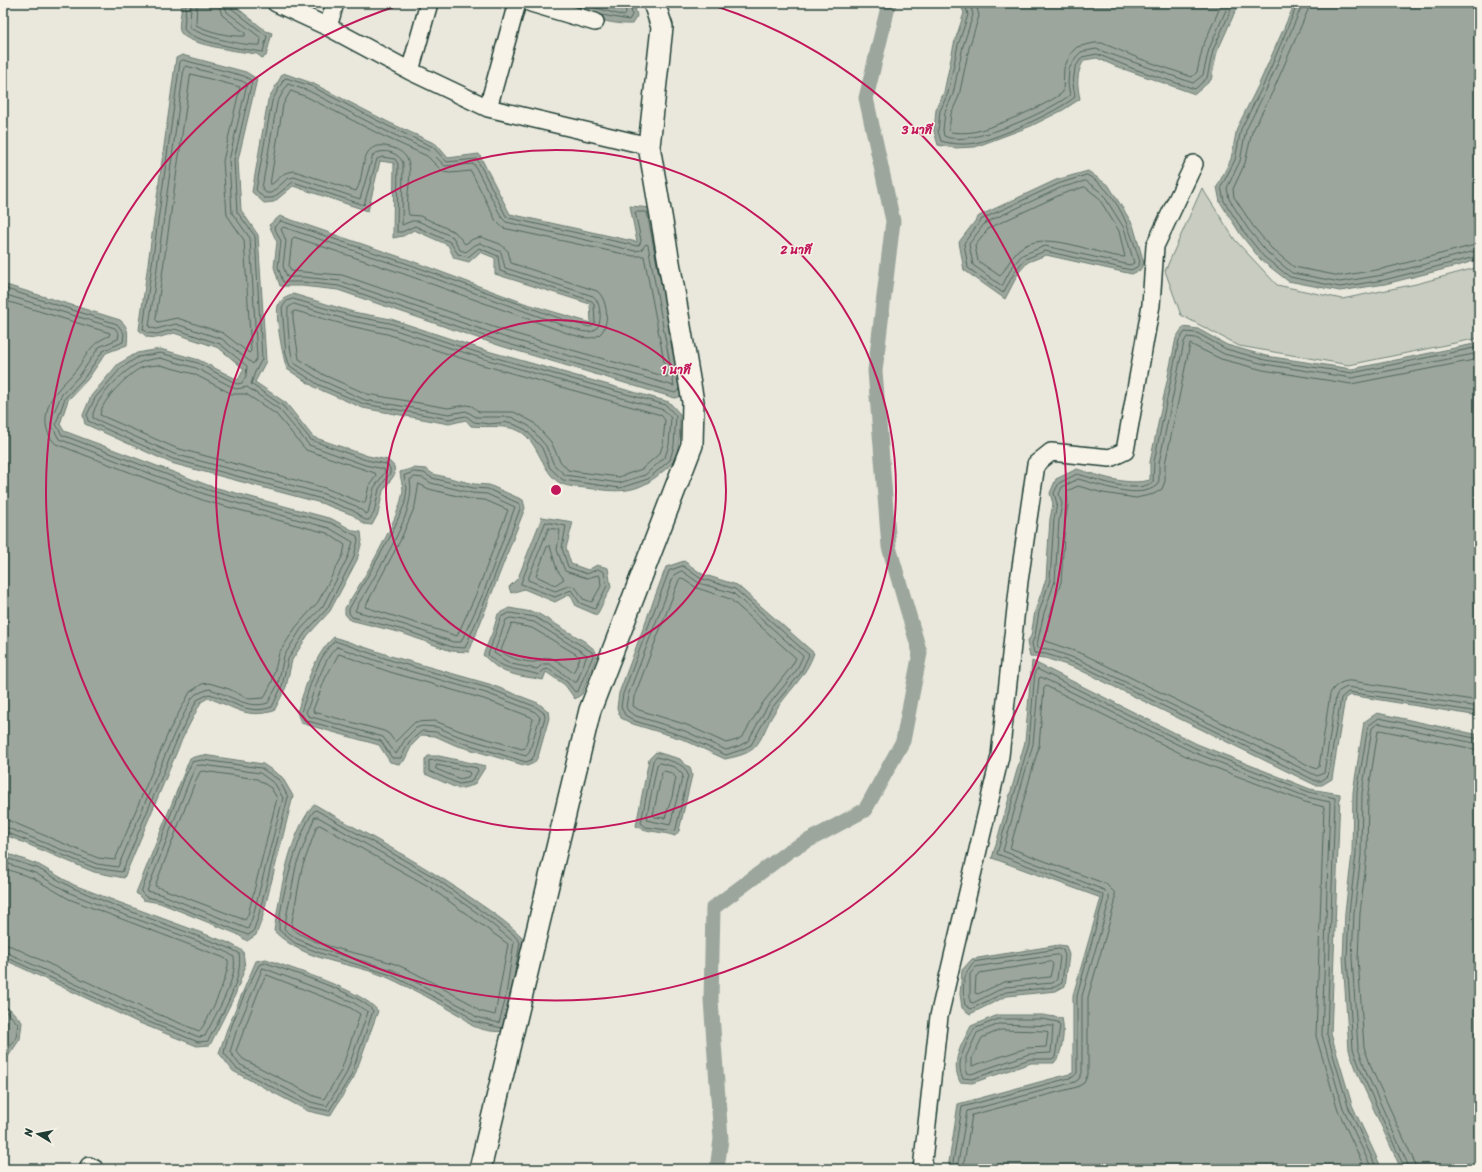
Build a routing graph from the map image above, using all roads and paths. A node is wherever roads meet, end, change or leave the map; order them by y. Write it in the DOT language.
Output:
graph roads {
  1 [pos="276,3"];
  2 [pos="335,3"];
  3 [pos="429,3"];
  4 [pos="517,3"];
  5 [pos="531,3"];
  6 [pos="654,3"];
  7 [pos="595,22"];
  8 [pos="328,27"];
  9 [pos="410,71"];
  10 [pos="488,108"];
  11 [pos="649,146"];
  12 [pos="1194,164"];
  13 [pos="480,1169"];
  14 [pos="922,1169"];
  1 -- 8 [label="street"];
  2 -- 8 [label="street"];
  3 -- 9 [label="street"];
  4 -- 10 [label="street"];
  5 -- 7 [label="street"];
  6 -- 11 [label="street"];
  8 -- 9 [label="street"];
  9 -- 10 [label="street"];
  10 -- 11 [label="street"];
  11 -- 13 [label="street"];
  12 -- 14 [label="street"];
}
